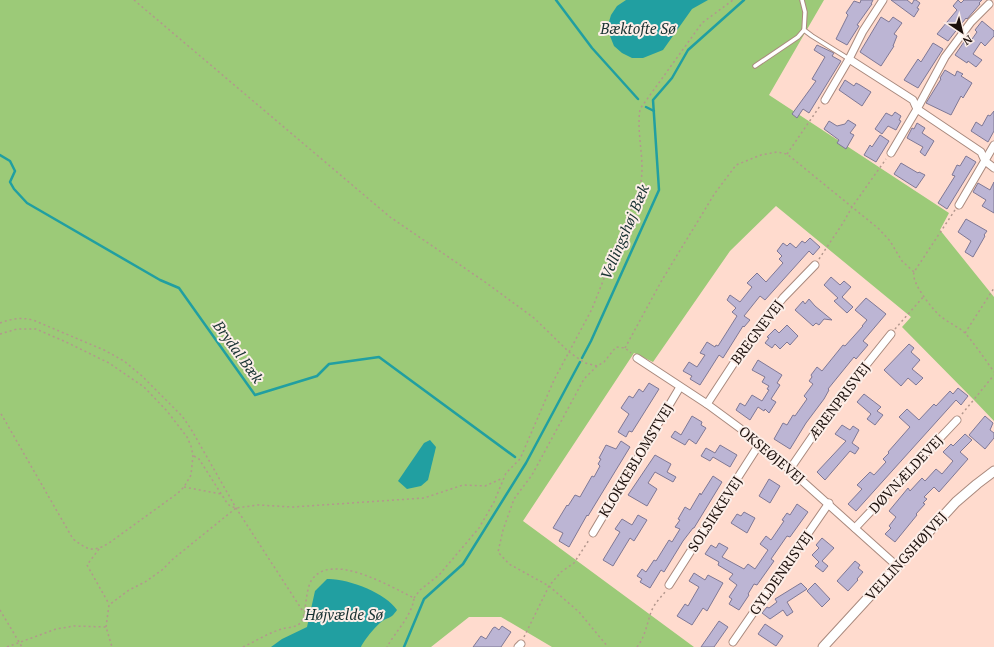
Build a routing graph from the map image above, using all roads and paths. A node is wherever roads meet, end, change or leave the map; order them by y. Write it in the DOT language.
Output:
graph roads {
  1 [pos="134,0"];
  2 [pos="733,0"];
  3 [pos="802,0"];
  4 [pos="883,0"];
  5 [pos="989,4"];
  6 [pos="804,30"];
  7 [pos="849,59"];
  8 [pos="754,66"];
  9 [pos="825,100"];
  10 [pos="917,109"];
  11 [pos="994,145"];
  12 [pos="891,153"];
  13 [pos="787,154"];
  14 [pos="984,161"];
  15 [pos="994,168"];
  16 [pos="958,205"];
  17 [pos="852,207"];
  18 [pos="815,265"];
  19 [pos="914,272"];
  20 [pos="994,288"];
  21 [pos="924,296"];
  22 [pos="0,323"];
  23 [pos="965,333"];
  24 [pos="0,334"];
  25 [pos="890,334"];
  26 [pos="569,352"];
  27 [pos="636,358"];
  28 [pos="597,366"];
  29 [pos="994,372"];
  30 [pos="994,375"];
  31 [pos="680,387"];
  32 [pos="707,404"];
  33 [pos="0,412"];
  34 [pos="957,420"];
  35 [pos="760,443"];
  36 [pos="193,456"];
  37 [pos="790,469"];
  38 [pos="994,471"];
  39 [pos="503,478"];
  40 [pos="184,487"];
  41 [pos="221,494"];
  42 [pos="829,503"];
  43 [pos="236,508"];
  44 [pos="855,528"];
  45 [pos="593,533"];
  46 [pos="99,549"];
  47 [pos="897,566"];
  48 [pos="669,585"];
  49 [pos="549,586"];
  50 [pos="414,598"];
  51 [pos="109,605"];
  52 [pos="0,610"];
  53 [pos="304,613"];
  54 [pos="106,628"];
  55 [pos="19,642"];
  56 [pos="733,642"];
  57 [pos="519,645"];
  58 [pos="7,647"];
  59 [pos="22,647"];
  60 [pos="112,647"];
  61 [pos="243,647"];
  62 [pos="387,647"];
  63 [pos="608,647"];
  64 [pos="637,647"];
  65 [pos="823,647"];
  1 -- 26 [label="path"];
  2 -- 26 [label="path"];
  3 -- 6 [label="lane"];
  4 -- 7 [label="street"];
  5 -- 10 [label="street"];
  6 -- 7 [label="lane"];
  6 -- 8 [label="lane"];
  7 -- 9 [label="street"];
  7 -- 10 [label="street"];
  9 -- 13 [label="path"];
  10 -- 12 [label="street"];
  10 -- 14 [label="street"];
  11 -- 14 [label="street"];
  12 -- 17 [label="path"];
  13 -- 17 [label="path"];
  13 -- 28 [label="path"];
  14 -- 15 [label="street"];
  14 -- 16 [label="street"];
  16 -- 19 [label="path"];
  17 -- 18 [label="path"];
  17 -- 19 [label="path"];
  18 -- 32 [label="street, BREGNEVEJ"];
  19 -- 21 [label="path"];
  20 -- 23 [label="path"];
  21 -- 23 [label="path"];
  21 -- 25 [label="path"];
  22 -- 43 [label="path"];
  23 -- 29 [label="path"];
  24 -- 36 [label="path"];
  25 -- 37 [label="street, ÆRENPRISVEJ"];
  26 -- 28 [label="path"];
  26 -- 39 [label="path"];
  27 -- 31 [label="street, OKSEØJEVEJ"];
  28 -- 49 [label="path"];
  30 -- 34 [label="path"];
  31 -- 32 [label="street, OKSEØJEVEJ"];
  31 -- 45 [label="street, KLOKKEBLOMSTVEJ"];
  32 -- 35 [label="street, OKSEØJEVEJ"];
  33 -- 46 [label="path"];
  34 -- 44 [label="street, DØVNÆLDEVEJ"];
  35 -- 37 [label="street, OKSEØJEVEJ"];
  35 -- 48 [label="street, SOLSIKKEVEJ"];
  36 -- 40 [label="path"];
  36 -- 41 [label="path"];
  37 -- 42 [label="street, OKSEØJEVEJ"];
  38 -- 47 [label="street, VELLINGSHØJVEJ"];
  39 -- 43 [label="path"];
  39 -- 50 [label="path"];
  40 -- 41 [label="path"];
  40 -- 46 [label="path"];
  41 -- 43 [label="path"];
  42 -- 44 [label="street, OKSEØJEVEJ"];
  42 -- 56 [label="street, GYLDENRISVEJ"];
  43 -- 51 [label="path"];
  43 -- 53 [label="path"];
  44 -- 47 [label="street, OKSEØJEVEJ"];
  45 -- 49 [label="path"];
  46 -- 51 [label="path"];
  47 -- 65 [label="street, VELLINGSHØJVEJ"];
  48 -- 64 [label="path"];
  49 -- 57 [label="path"];
  49 -- 63 [label="path"];
  50 -- 53 [label="path"];
  50 -- 62 [label="path"];
  51 -- 54 [label="path"];
  52 -- 55 [label="path"];
  53 -- 61 [label="path"];
  54 -- 55 [label="path"];
  54 -- 60 [label="path"];
  55 -- 58 [label="path"];
  55 -- 59 [label="path"];
}
